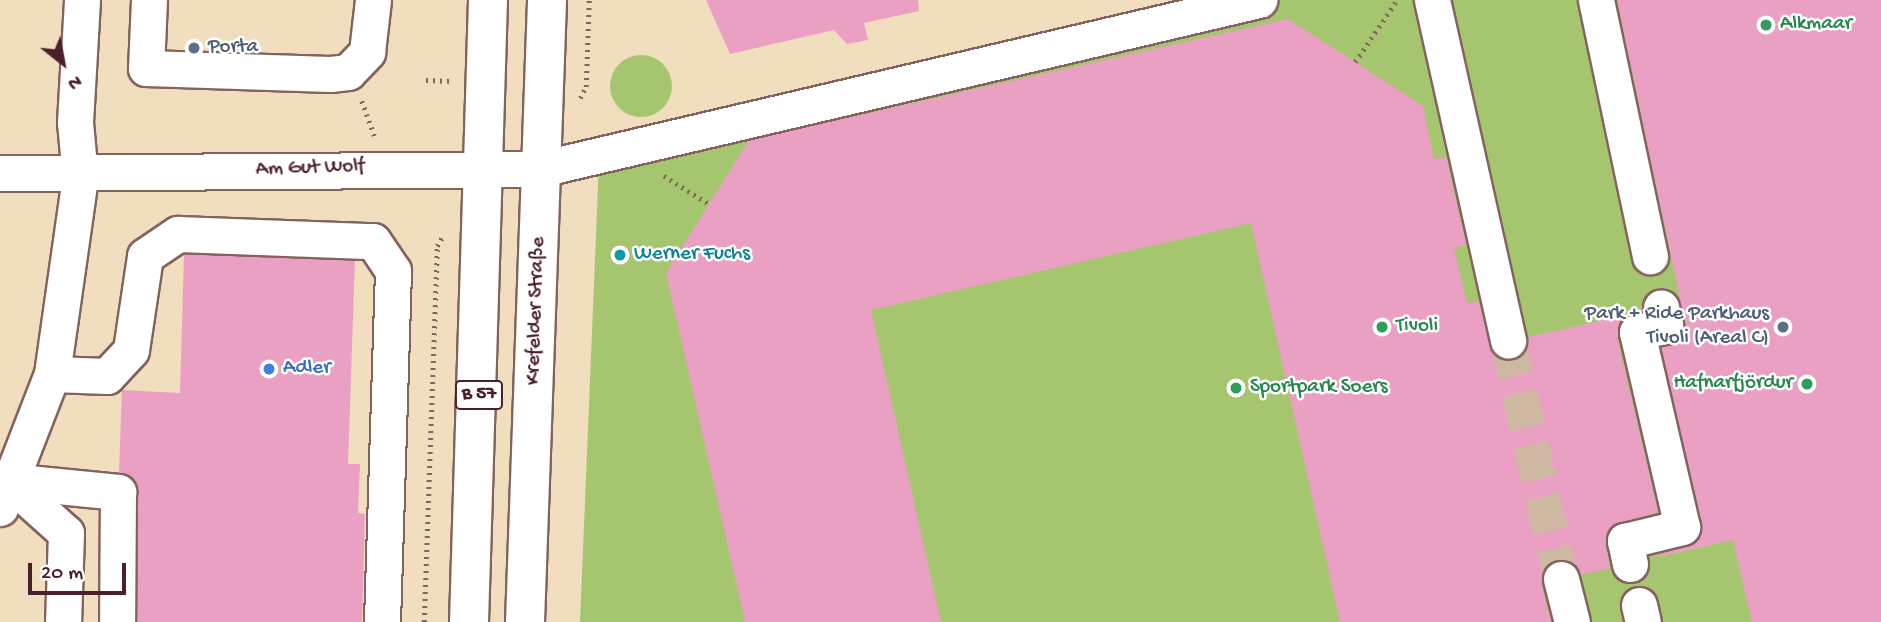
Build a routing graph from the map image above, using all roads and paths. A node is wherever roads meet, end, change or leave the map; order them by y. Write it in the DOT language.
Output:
graph roads {
  1 [pos="82,0"];
  2 [pos="149,0"];
  3 [pos="373,0"];
  4 [pos="488,0"];
  5 [pos="547,0"];
  6 [pos="1259,0"];
  7 [pos="1397,0"];
  8 [pos="1432,0"];
  9 [pos="1596,0"];
  10 [pos="1354,62"];
  11 [pos="362,102"];
  12 [pos="372,122"];
  13 [pos="486,169"];
  14 [pos="540,169"];
  15 [pos="0,173"];
  16 [pos="80,177"];
  17 [pos="437,246"];
  18 [pos="1650,256"];
  19 [pos="1661,307"];
  20 [pos="1508,341"];
  21 [pos="52,374"];
  22 [pos="4,495"];
  23 [pos="1630,564"];
  24 [pos="1562,579"];
  25 [pos="63,622"];
  26 [pos="117,622"];
  27 [pos="382,622"];
  28 [pos="424,622"];
  29 [pos="469,622"];
  30 [pos="525,622"];
  31 [pos="1572,622"];
  1 -- 16 [label="street"];
  2 -- 3 [label="street"];
  4 -- 13 [label="main road, B 57"];
  5 -- 14 [label="main road, Krefelder Straße / B 57"];
  6 -- 14 [label="street, Am Gut Wolf"];
  7 -- 10 [label="path"];
  8 -- 20 [label="street"];
  9 -- 18 [label="street"];
  11 -- 12 [label="path"];
  13 -- 14 [label="street, Am Gut Wolf"];
  13 -- 16 [label="street, Am Gut Wolf"];
  13 -- 29 [label="main road, B 57"];
  14 -- 30 [label="main road, Krefelder Straße / B 57"];
  15 -- 16 [label="street, Am Gut Wolf"];
  16 -- 21 [label="street"];
  17 -- 28 [label="path"];
  19 -- 23 [label="street"];
  21 -- 22 [label="street"];
  21 -- 27 [label="street"];
  22 -- 25 [label="street"];
  22 -- 26 [label="street"];
  24 -- 31 [label="street"];
}
